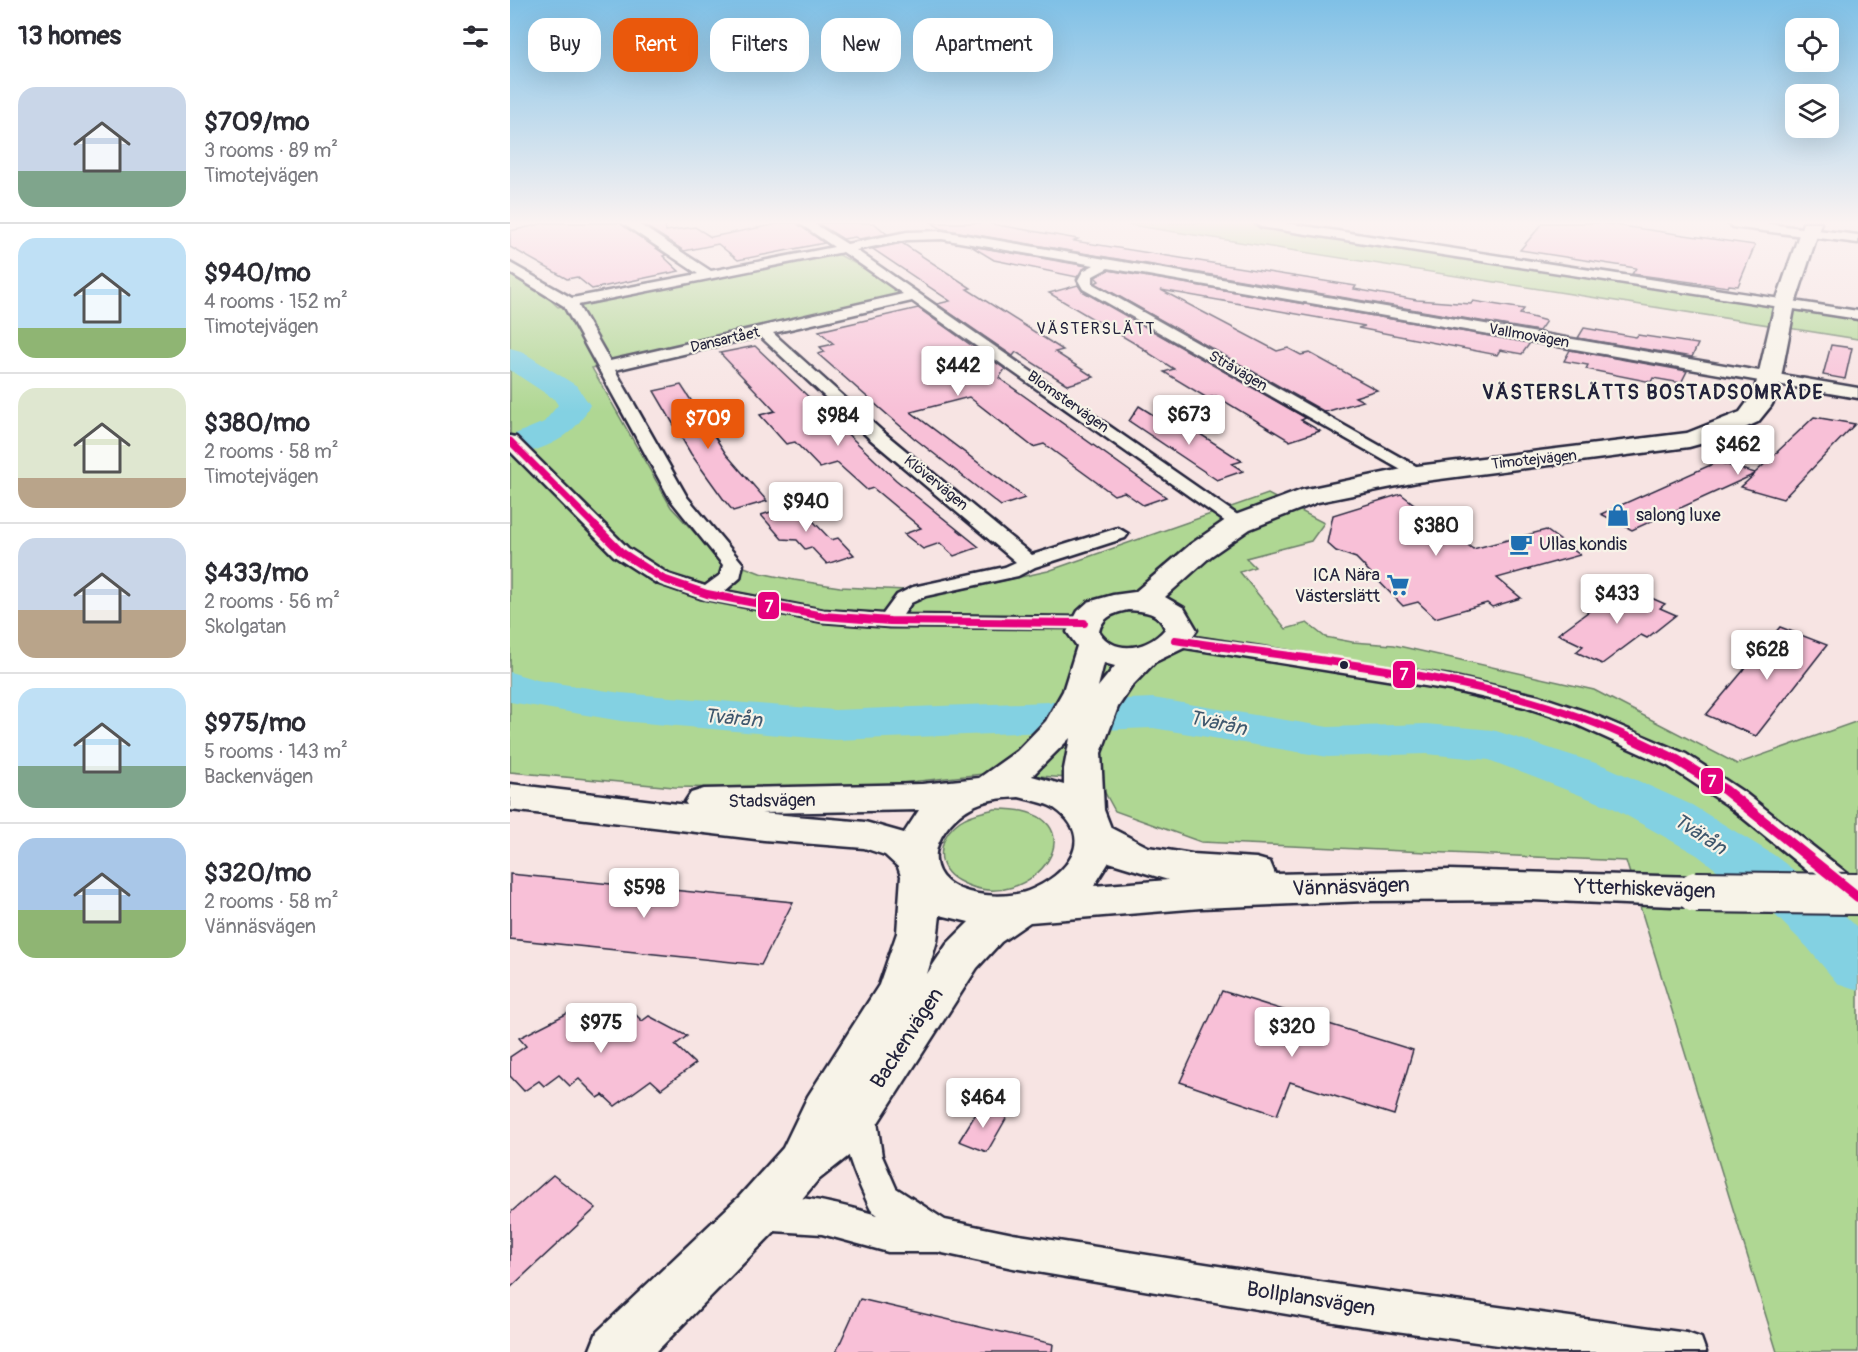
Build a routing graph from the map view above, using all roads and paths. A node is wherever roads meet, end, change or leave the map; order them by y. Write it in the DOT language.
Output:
graph roads {
  1 [pos="542,286"];
  2 [pos="653,286"];
  3 [pos="900,286"];
  4 [pos="1088,286"];
  5 [pos="1240,286"];
  6 [pos="1669,286"];
  7 [pos="1791,286"];
  8 [pos="914,296"];
  9 [pos="570,303"];
  10 [pos="1785,304"];
  11 [pos="1858,315"];
  12 [pos="763,331"];
  13 [pos="606,367"];
  14 [pos="1770,378"];
  15 [pos="1858,393"];
  16 [pos="510,441"];
  17 [pos="1418,474"];
  18 [pos="1239,523"];
  19 [pos="1118,534"];
  20 [pos="1028,563"];
  21 [pos="707,594"];
  22 [pos="1143,601"];
  23 [pos="890,621"];
  24 [pos="1088,635"];
  25 [pos="1175,640"];
  26 [pos="1143,656"];
  27 [pos="1098,685"];
  28 [pos="983,789"];
  29 [pos="510,797"];
  30 [pos="569,803"];
  31 [pos="1092,824"];
  32 [pos="918,868"];
  33 [pos="1431,885"];
  34 [pos="1858,895"];
  35 [pos="1025,909"];
  36 [pos="859,1111"];
  37 [pos="800,1165"];
  38 [pos="757,1214"];
  39 [pos="938,1235"];
  40 [pos="617,1352"];
  41 [pos="1687,1352"];
  1 -- 9 [label="street"];
  2 -- 9 [label="street, Vallmovägen"];
  3 -- 8 [label="street, Blomstervägen"];
  4 -- 17 [label="street, Stråvägen"];
  5 -- 14 [label="street, Vallmovägen"];
  6 -- 10 [label="street"];
  7 -- 10 [label="street, Timotejvägen"];
  8 -- 12 [label="street, Dansartået"];
  8 -- 18 [label="street, Blomstervägen"];
  9 -- 13 [label="street"];
  10 -- 11 [label="street"];
  10 -- 14 [label="street, Timotejvägen"];
  12 -- 13 [label="street, Dansartået"];
  12 -- 20 [label="street, Klövervägen"];
  13 -- 21 [label="street"];
  14 -- 15 [label="street, Vallmovägen"];
  14 -- 17 [label="street, Timotejvägen"];
  16 -- 21 [label="street"];
  17 -- 18 [label="street, Timotejvägen"];
  18 -- 22 [label="street, Timotejvägen"];
  19 -- 20 [label="street"];
  20 -- 23 [label="street"];
  21 -- 23 [label="street"];
  22 -- 24 [label="street"];
  22 -- 25 [label="street"];
  23 -- 24 [label="street"];
  24 -- 26 [label="street"];
  24 -- 27 [label="street"];
  25 -- 26 [label="street"];
  25 -- 34 [label="street"];
  26 -- 27 [label="street"];
  27 -- 28 [label="street"];
  27 -- 31 [label="street"];
  28 -- 30 [label="street, Stadsvägen"];
  28 -- 31 [label="street"];
  28 -- 32 [label="street"];
  29 -- 30 [label="street, Stadsvägen"];
  30 -- 32 [label="street, Stadsvägen"];
  31 -- 33 [label="street, Vännäsvägen"];
  31 -- 35 [label="street"];
  32 -- 35 [label="street"];
  32 -- 37 [label="street, Backenvägen"];
  33 -- 34 [label="street, Ytterhiskevägen, bridge"];
  33 -- 35 [label="street, Vännäsvägen"];
  35 -- 36 [label="street, Backenvägen"];
  36 -- 37 [label="street, Backenvägen"];
  36 -- 39 [label="street, Bollplansvägen"];
  37 -- 38 [label="street, Backenvägen"];
  38 -- 39 [label="street, Bollplansvägen"];
  38 -- 40 [label="street, Backenvägen"];
  39 -- 41 [label="street, Bollplansvägen"];
}
